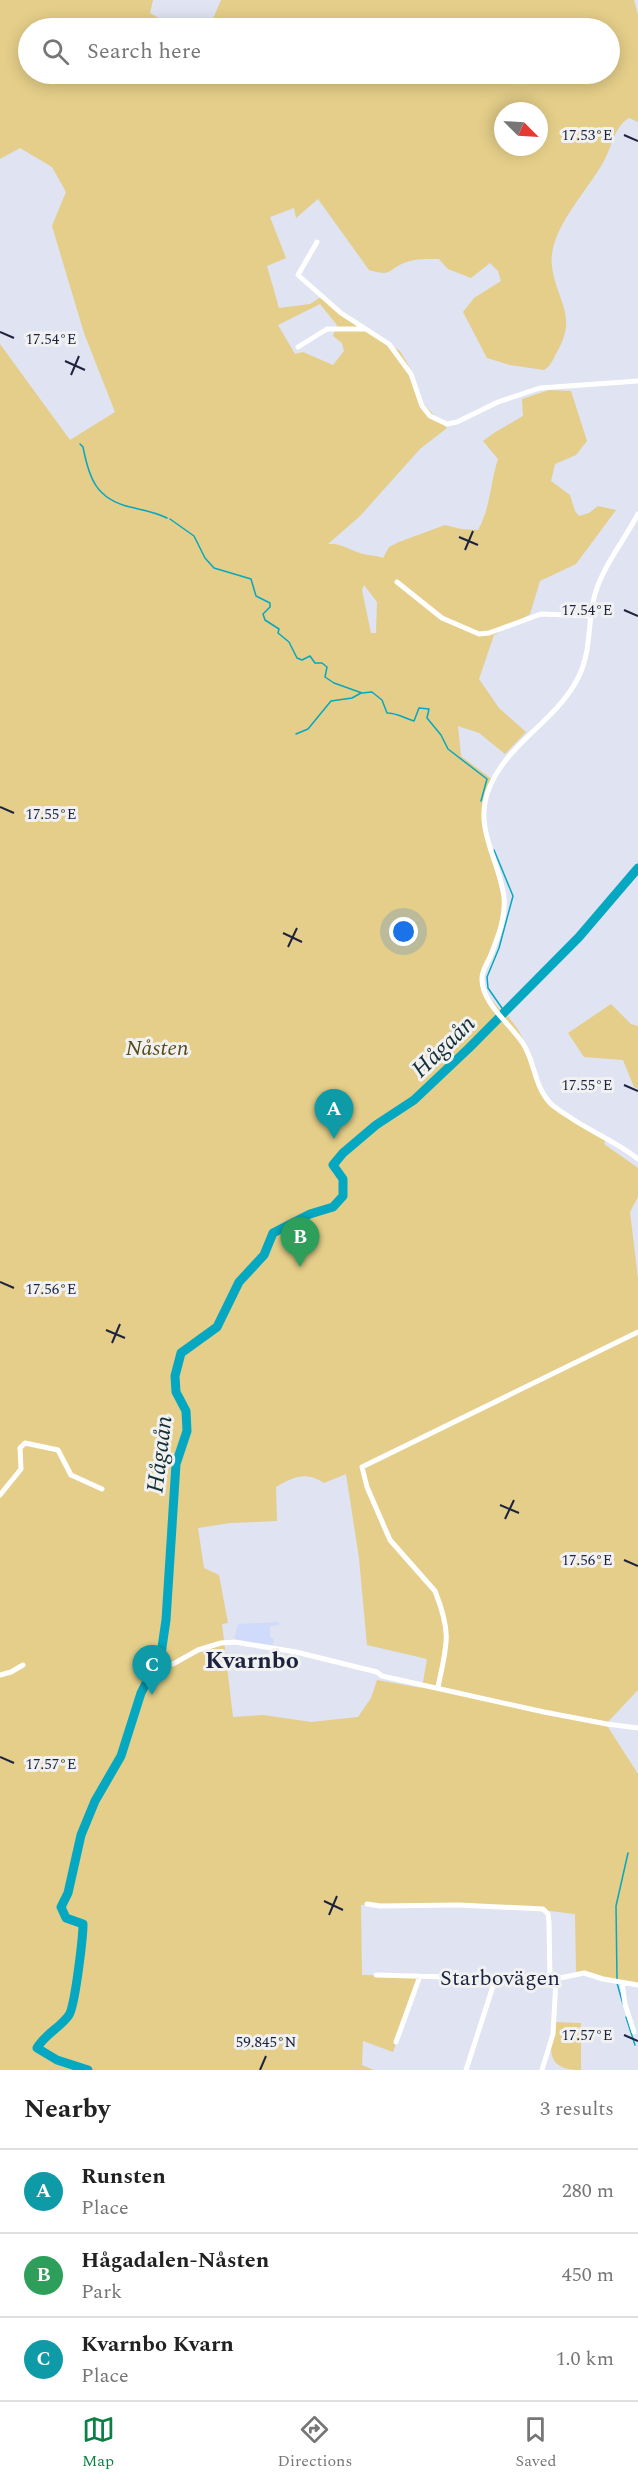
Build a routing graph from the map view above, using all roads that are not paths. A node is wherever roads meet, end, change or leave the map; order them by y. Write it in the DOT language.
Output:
graph roads {
  1 [pos="317,242"];
  2 [pos="366,329"];
  3 [pos="298,348"];
  4 [pos="638,381"];
  5 [pos="638,514"];
  6 [pos="397,582"];
  7 [pos="590,616"];
  8 [pos="638,1159"];
  9 [pos="638,1332"];
  10 [pos="102,1489"];
  11 [pos="0,1495"];
  12 [pos="173,1664"];
  13 [pos="22,1665"];
  14 [pos="0,1675"];
  15 [pos="438,1687"];
  16 [pos="638,1728"];
  17 [pos="367,1904"];
  18 [pos="376,1975"];
  19 [pos="420,1976"];
  20 [pos="495,1980"];
  21 [pos="553,1980"];
  22 [pos="622,1983"];
  23 [pos="638,1985"];
  24 [pos="634,2031"];
  25 [pos="396,2042"];
  26 [pos="466,2070"];
  27 [pos="542,2070"];
  1 -- 2 [label="street"];
  2 -- 3 [label="street"];
  2 -- 4 [label="street"];
  5 -- 7 [label="street"];
  6 -- 7 [label="street"];
  7 -- 8 [label="street"];
  9 -- 15 [label="street"];
  10 -- 11 [label="street"];
  12 -- 15 [label="street"];
  13 -- 14 [label="street"];
  15 -- 16 [label="street"];
  17 -- 21 [label="street"];
  18 -- 19 [label="street, Starbovägen"];
  19 -- 20 [label="street, Starbovägen"];
  19 -- 25 [label="street"];
  20 -- 21 [label="street, Starbovägen"];
  20 -- 26 [label="street"];
  21 -- 22 [label="street, Starbovägen"];
  21 -- 27 [label="street"];
  22 -- 23 [label="street, Starbovägen"];
  22 -- 24 [label="street"];
}
